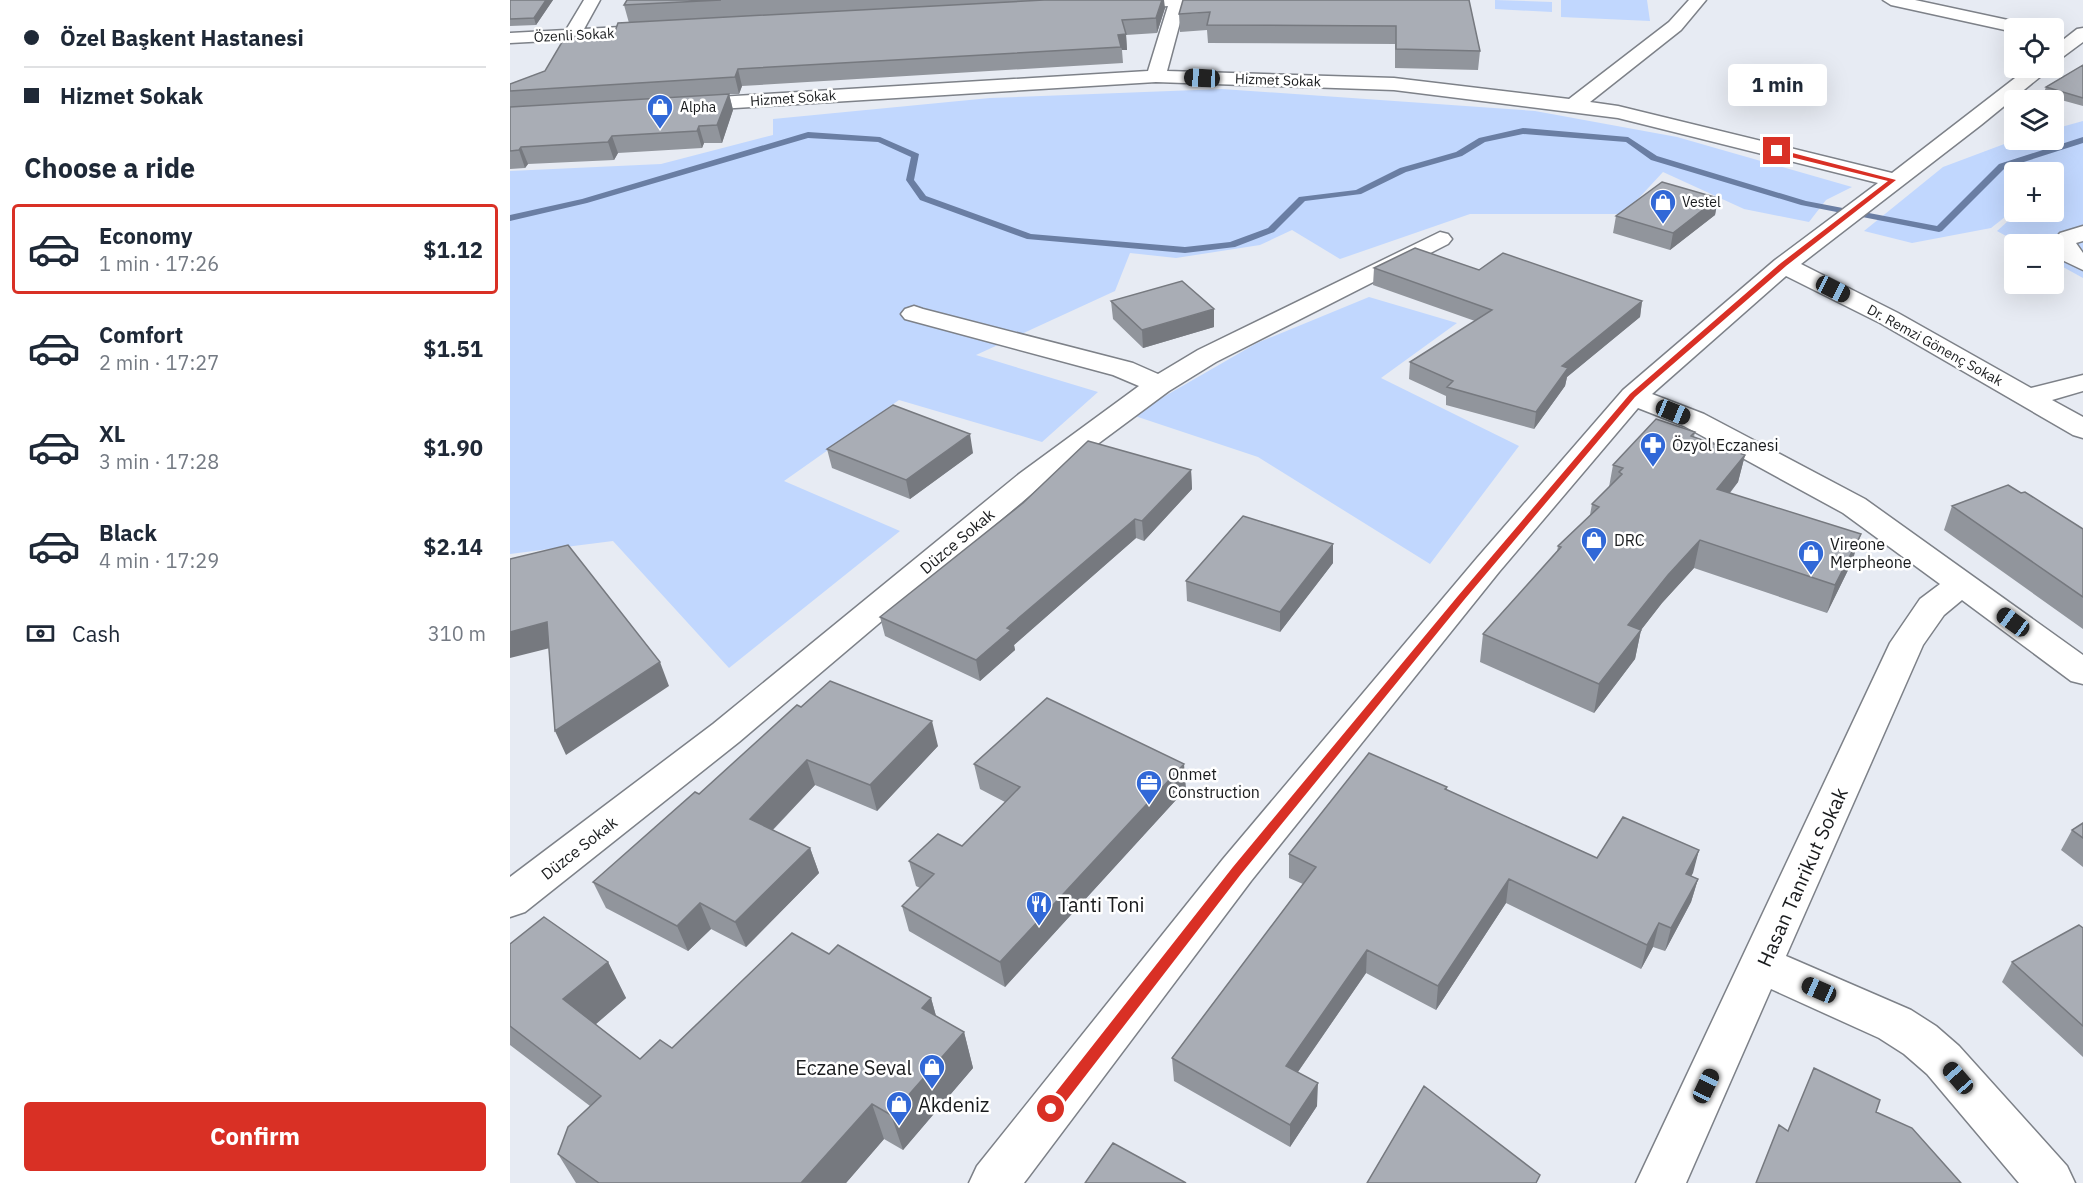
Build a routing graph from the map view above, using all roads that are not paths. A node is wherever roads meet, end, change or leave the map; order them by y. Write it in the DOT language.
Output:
graph roads {
  1 [pos="592,0"];
  2 [pos="1178,0"];
  3 [pos="1698,0"];
  4 [pos="1891,0"];
  5 [pos="1107,4"];
  6 [pos="2004,24"];
  7 [pos="678,29"];
  8 [pos="572,35"];
  9 [pos="2078,36"];
  10 [pos="510,38"];
  11 [pos="2064,48"];
  12 [pos="1156,75"];
  13 [pos="2027,78"];
  14 [pos="665,106"];
  15 [pos="1573,106"];
  16 [pos="1893,180"];
  17 [pos="2073,238"];
  18 [pos="1440,239"];
  19 [pos="2083,263"];
  20 [pos="1784,265"];
  21 [pos="914,314"];
  22 [pos="2083,383"];
  23 [pos="1160,385"];
  24 [pos="1633,396"];
  25 [pos="2029,397"];
  26 [pos="2083,429"];
  27 [pos="1961,585"];
  28 [pos="2083,672"];
  29 [pos="510,900"];
  30 [pos="1762,964"];
  31 [pos="994,1183"];
  32 [pos="1661,1183"];
  33 [pos="2050,1183"];
  1 -- 8 [label="street"];
  2 -- 5 [label="street"];
  2 -- 12 [label="street"];
  3 -- 15 [label="street"];
  4 -- 6 [label="street"];
  7 -- 8 [label="street, Özenli Sokak"];
  8 -- 10 [label="street, Özenli Sokak"];
  9 -- 11 [label="street"];
  12 -- 14 [label="street, Hizmet Sokak"];
  12 -- 15 [label="street, Hizmet Sokak"];
  13 -- 16 [label="street"];
  15 -- 16 [label="street, Hizmet Sokak"];
  16 -- 20 [label="street"];
  17 -- 19 [label="street"];
  18 -- 23 [label="street, Düzce Sokak"];
  20 -- 24 [label="street"];
  20 -- 25 [label="street, Dr. Remzi Gönenç Sokak"];
  21 -- 23 [label="street"];
  22 -- 25 [label="street"];
  23 -- 29 [label="street, Düzce Sokak"];
  24 -- 27 [label="street"];
  24 -- 31 [label="street"];
  25 -- 26 [label="street, Dr. Remzi Gönenç Sokak"];
  27 -- 28 [label="street"];
  27 -- 30 [label="street, Hasan Tanrikut Sokak"];
  30 -- 32 [label="street, Hasan Tanrikut Sokak"];
  30 -- 33 [label="street"];
}
